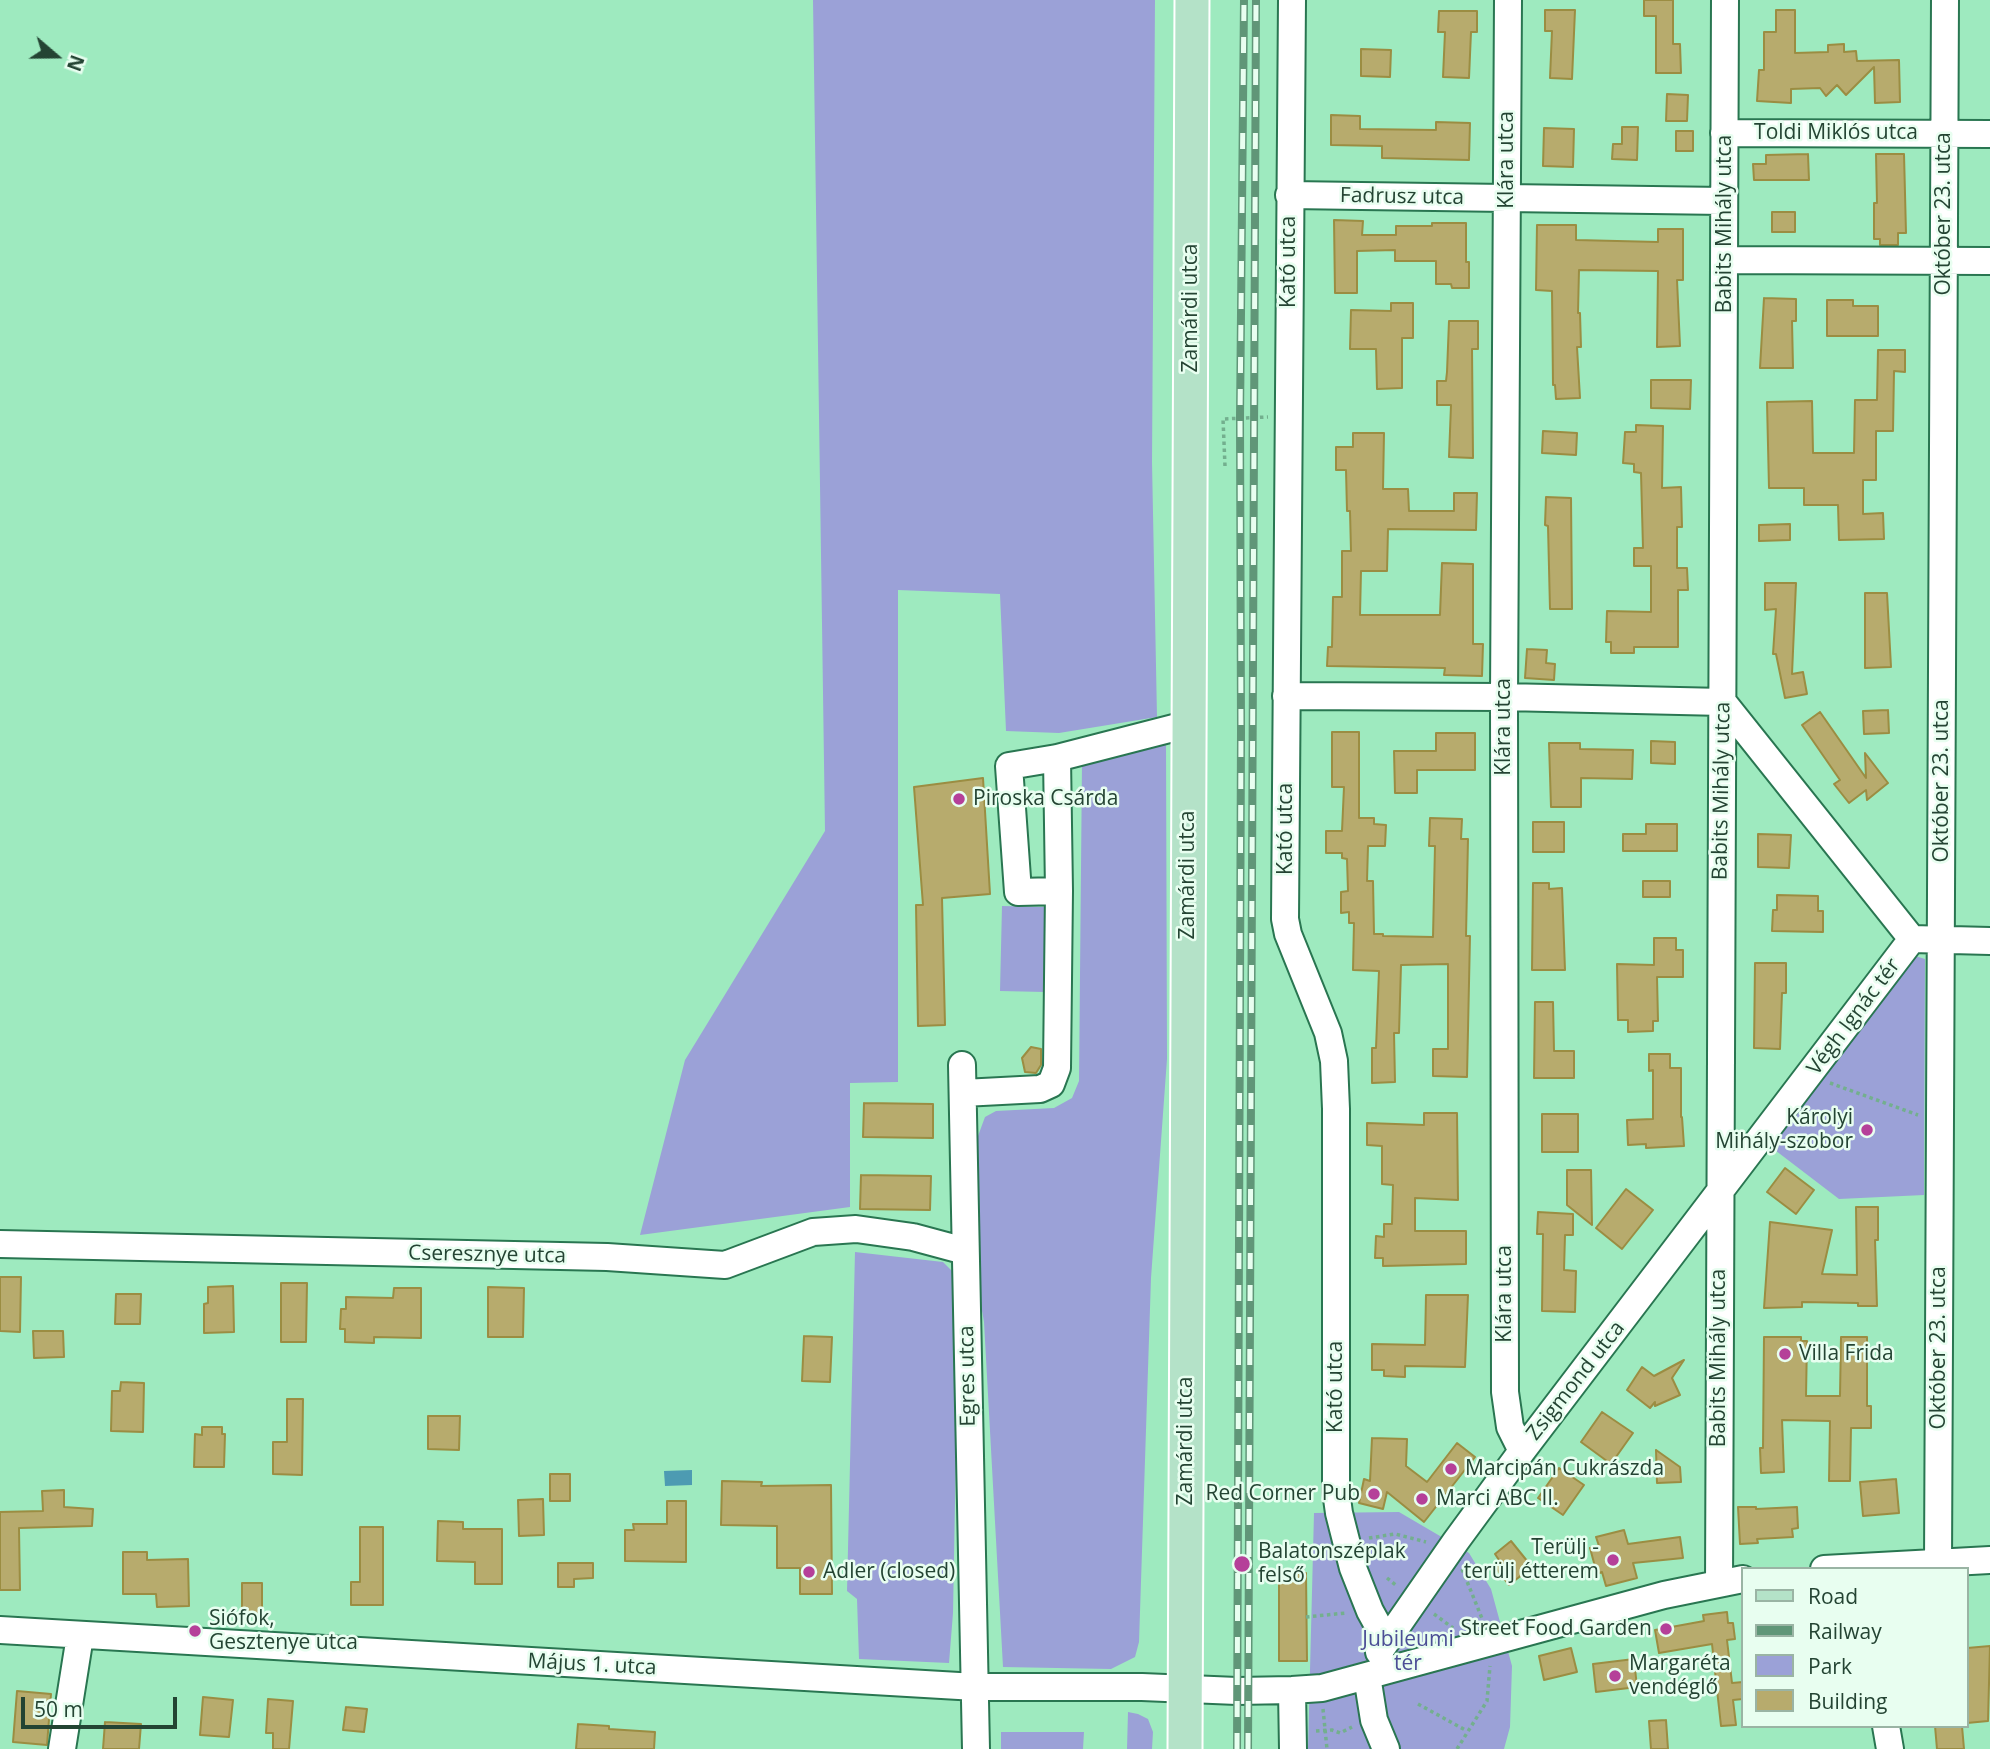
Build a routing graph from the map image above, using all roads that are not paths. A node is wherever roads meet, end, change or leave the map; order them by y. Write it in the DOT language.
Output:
graph roads {
  1 [pos="1192,0"];
  2 [pos="1292,0"];
  3 [pos="1508,0"];
  4 [pos="1725,0"];
  5 [pos="1945,0"];
  6 [pos="1724,132"];
  7 [pos="1944,133"];
  8 [pos="1990,134"];
  9 [pos="1289,195"];
  10 [pos="1507,199"];
  11 [pos="1724,201"];
  12 [pos="1725,260"];
  13 [pos="1944,261"];
  14 [pos="1990,261"];
  15 [pos="1286,696"];
  16 [pos="1504,697"];
  17 [pos="1723,702"];
  18 [pos="1189,724"];
  19 [pos="1762,752"];
  20 [pos="1057,758"];
  21 [pos="1721,761"];
  22 [pos="1059,891"];
  23 [pos="1912,939"];
  24 [pos="1941,941"];
  25 [pos="1990,941"];
  26 [pos="962,1065"];
  27 [pos="963,1093"];
  28 [pos="1719,1195"];
  29 [pos="0,1244"];
  30 [pos="965,1251"];
  31 [pos="1522,1451"];
  32 [pos="1990,1560"];
  33 [pos="1938,1561"];
  34 [pos="1865,1567"];
  35 [pos="1731,1581"];
  36 [pos="0,1630"];
  37 [pos="80,1636"];
  38 [pos="1386,1640"];
  39 [pos="1367,1676"];
  40 [pos="976,1688"];
  41 [pos="1185,1688"];
  42 [pos="1292,1690"];
  43 [pos="1886,1728"];
  44 [pos="1293,1741"];
  45 [pos="62,1749"];
  46 [pos="976,1749"];
  47 [pos="1185,1749"];
  48 [pos="1386,1749"];
  49 [pos="1890,1749"];
  1 -- 18 [label="main road, Zamárdi utca"];
  2 -- 9 [label="street, Kató utca"];
  3 -- 10 [label="street, Klára utca"];
  4 -- 6 [label="street, Babits Mihály utca"];
  5 -- 7 [label="street, Október 23. utca"];
  6 -- 7 [label="street, Toldi Miklós utca"];
  6 -- 11 [label="street, Babits Mihály utca"];
  7 -- 8 [label="street, Toldi Miklós utca"];
  7 -- 13 [label="street, Október 23. utca"];
  9 -- 10 [label="street, Fadrusz utca"];
  9 -- 15 [label="street, Kató utca"];
  10 -- 11 [label="street, Fadrusz utca"];
  10 -- 16 [label="street, Klára utca"];
  11 -- 12 [label="street, Babits Mihály utca"];
  12 -- 13 [label="street"];
  12 -- 17 [label="street, Babits Mihály utca"];
  13 -- 14 [label="street"];
  13 -- 24 [label="street, Október 23. utca"];
  15 -- 16 [label="street"];
  15 -- 38 [label="street, Kató utca"];
  16 -- 17 [label="street"];
  16 -- 31 [label="street, Klára utca"];
  17 -- 19 [label="street, Végh Ignác tér"];
  17 -- 21 [label="street, Babits Mihály utca"];
  18 -- 20 [label="street"];
  18 -- 41 [label="main road, Zamárdi utca"];
  19 -- 21 [label="street"];
  19 -- 23 [label="street, Végh Ignác tér"];
  20 -- 22 [label="street"];
  20 -- 22 [label="street"];
  21 -- 28 [label="street, Babits Mihály utca"];
  22 -- 27 [label="street"];
  23 -- 24 [label="street, Végh Ignác tér"];
  23 -- 28 [label="street, Végh Ignác tér"];
  24 -- 25 [label="street, Végh Ignác tér"];
  24 -- 33 [label="street, Október 23. utca"];
  26 -- 27 [label="street, Egres utca"];
  27 -- 30 [label="street, Egres utca"];
  28 -- 31 [label="street, Zsigmond utca"];
  28 -- 35 [label="street, Babits Mihály utca"];
  29 -- 30 [label="street, Cseresznye utca"];
  30 -- 40 [label="street, Egres utca"];
  31 -- 38 [label="street, Zsigmond utca"];
  32 -- 33 [label="street"];
  33 -- 34 [label="street"];
  35 -- 39 [label="street"];
  36 -- 37 [label="street, Május 1. utca"];
  37 -- 40 [label="street, Május 1. utca"];
  37 -- 45 [label="street"];
  38 -- 39 [label="street, Zsigmond utca"];
  39 -- 42 [label="street"];
  39 -- 48 [label="street"];
  40 -- 41 [label="street, Május 1. utca"];
  40 -- 46 [label="street, Egres utca"];
  41 -- 42 [label="street"];
  41 -- 47 [label="main road, Zamárdi utca"];
  42 -- 44 [label="street"];
  43 -- 49 [label="street"];
}
